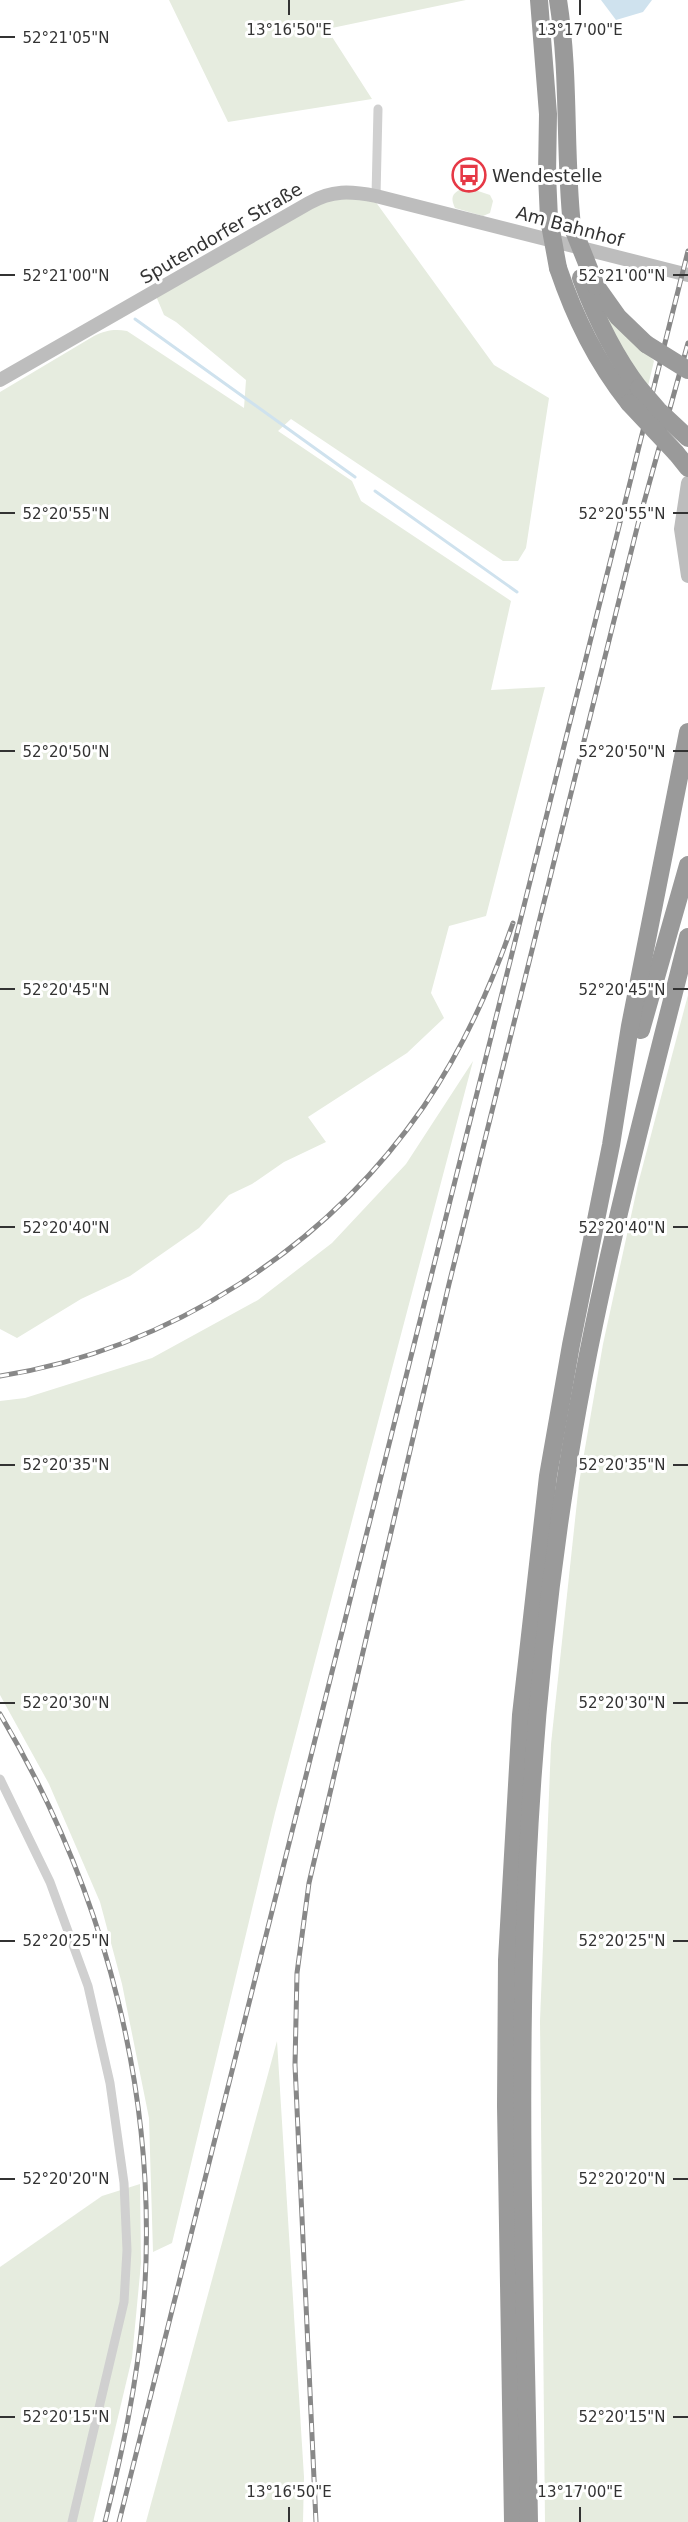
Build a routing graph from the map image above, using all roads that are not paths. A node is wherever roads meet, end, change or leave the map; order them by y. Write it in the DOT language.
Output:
graph roads {
  1 [pos="539,0"];
  2 [pos="558,0"];
  3 [pos="378,110"];
  4 [pos="376,196"];
  5 [pos="442,213"];
  6 [pos="688,275"];
  7 [pos="588,282"];
  8 [pos="688,370"];
  9 [pos="0,380"];
  10 [pos="688,438"];
  11 [pos="682,457"];
  12 [pos="688,468"];
  13 [pos="688,483"];
  14 [pos="688,576"];
  15 [pos="688,732"];
  16 [pos="688,865"];
  17 [pos="688,937"];
  18 [pos="688,950"];
  19 [pos="679,973"];
  20 [pos="611,1144"];
  21 [pos="0,1779"];
  22 [pos="72,2522"];
  23 [pos="513,2522"];
  24 [pos="529,2522"];
  1 -- 11 [label="highway, bridge"];
  2 -- 7 [label="highway, bridge"];
  3 -- 4 [label="street"];
  4 -- 5 [label="street, Sputendorfer Straße"];
  4 -- 9 [label="street, Sputendorfer Straße"];
  5 -- 6 [label="street, Am Bahnhof"];
  7 -- 8 [label="highway, bridge"];
  7 -- 10 [label="highway, bridge"];
  11 -- 12 [label="highway"];
  13 -- 14 [label="street"];
  15 -- 20 [label="highway"];
  16 -- 20 [label="highway"];
  17 -- 19 [label="highway"];
  18 -- 19 [label="highway"];
  19 -- 24 [label="highway"];
  20 -- 23 [label="highway"];
  21 -- 22 [label="street"];
}
